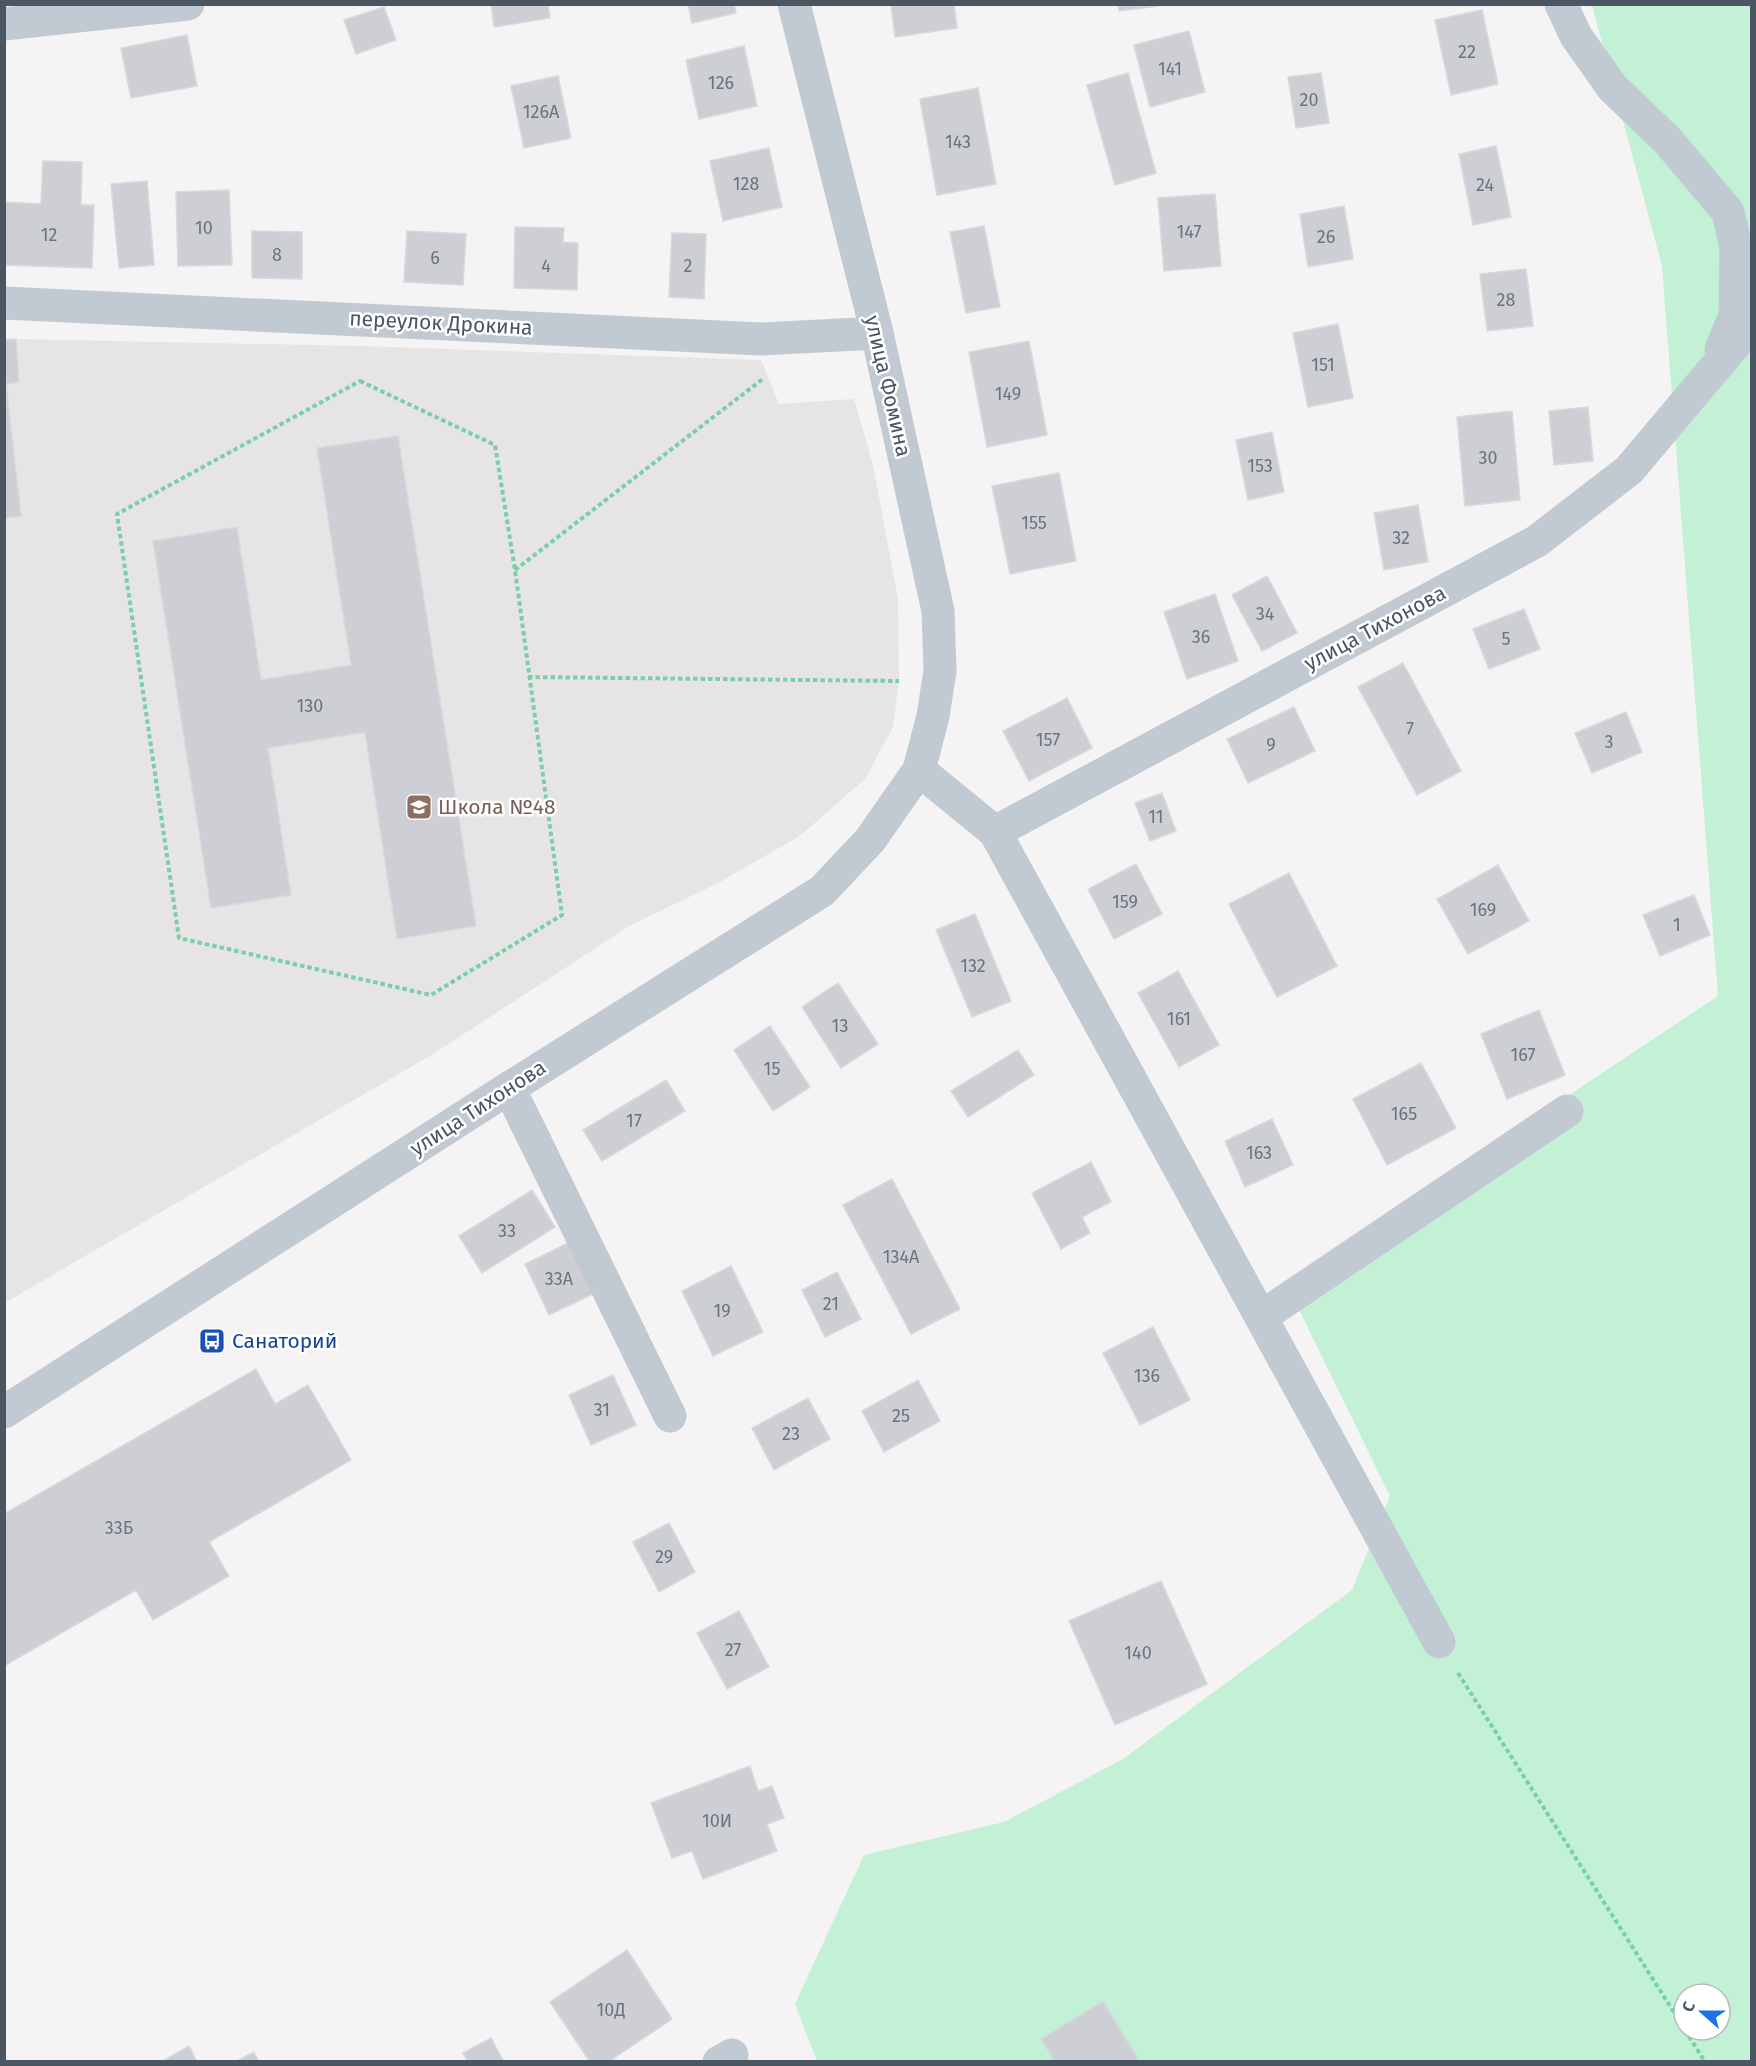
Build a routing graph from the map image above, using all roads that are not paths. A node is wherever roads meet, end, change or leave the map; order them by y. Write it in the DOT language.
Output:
graph roads {
  1 [pos="188,4"];
  2 [pos="794,4"];
  3 [pos="1561,4"];
  4 [pos="4,24"];
  5 [pos="4,303"];
  6 [pos="1752,324"];
  7 [pos="877,333"];
  8 [pos="1714,368"];
  9 [pos="919,770"];
  10 [pos="995,832"];
  11 [pos="509,1088"];
  12 [pos="1568,1111"];
  13 [pos="1261,1317"];
  14 [pos="4,1412"];
  15 [pos="670,1416"];
  16 [pos="1439,1642"];
  1 -- 4 [label="street"];
  2 -- 7 [label="street, улица Фомина"];
  3 -- 8 [label="street"];
  5 -- 7 [label="street, переулок Дрокина"];
  6 -- 8 [label="street, улица Тихонова"];
  7 -- 9 [label="street, улица Фомина"];
  8 -- 10 [label="street, улица Тихонова"];
  9 -- 10 [label="street"];
  9 -- 11 [label="street, улица Тихонова"];
  10 -- 13 [label="street"];
  11 -- 14 [label="street, улица Тихонова"];
  11 -- 15 [label="street"];
  12 -- 13 [label="street"];
  13 -- 16 [label="street"];
}
